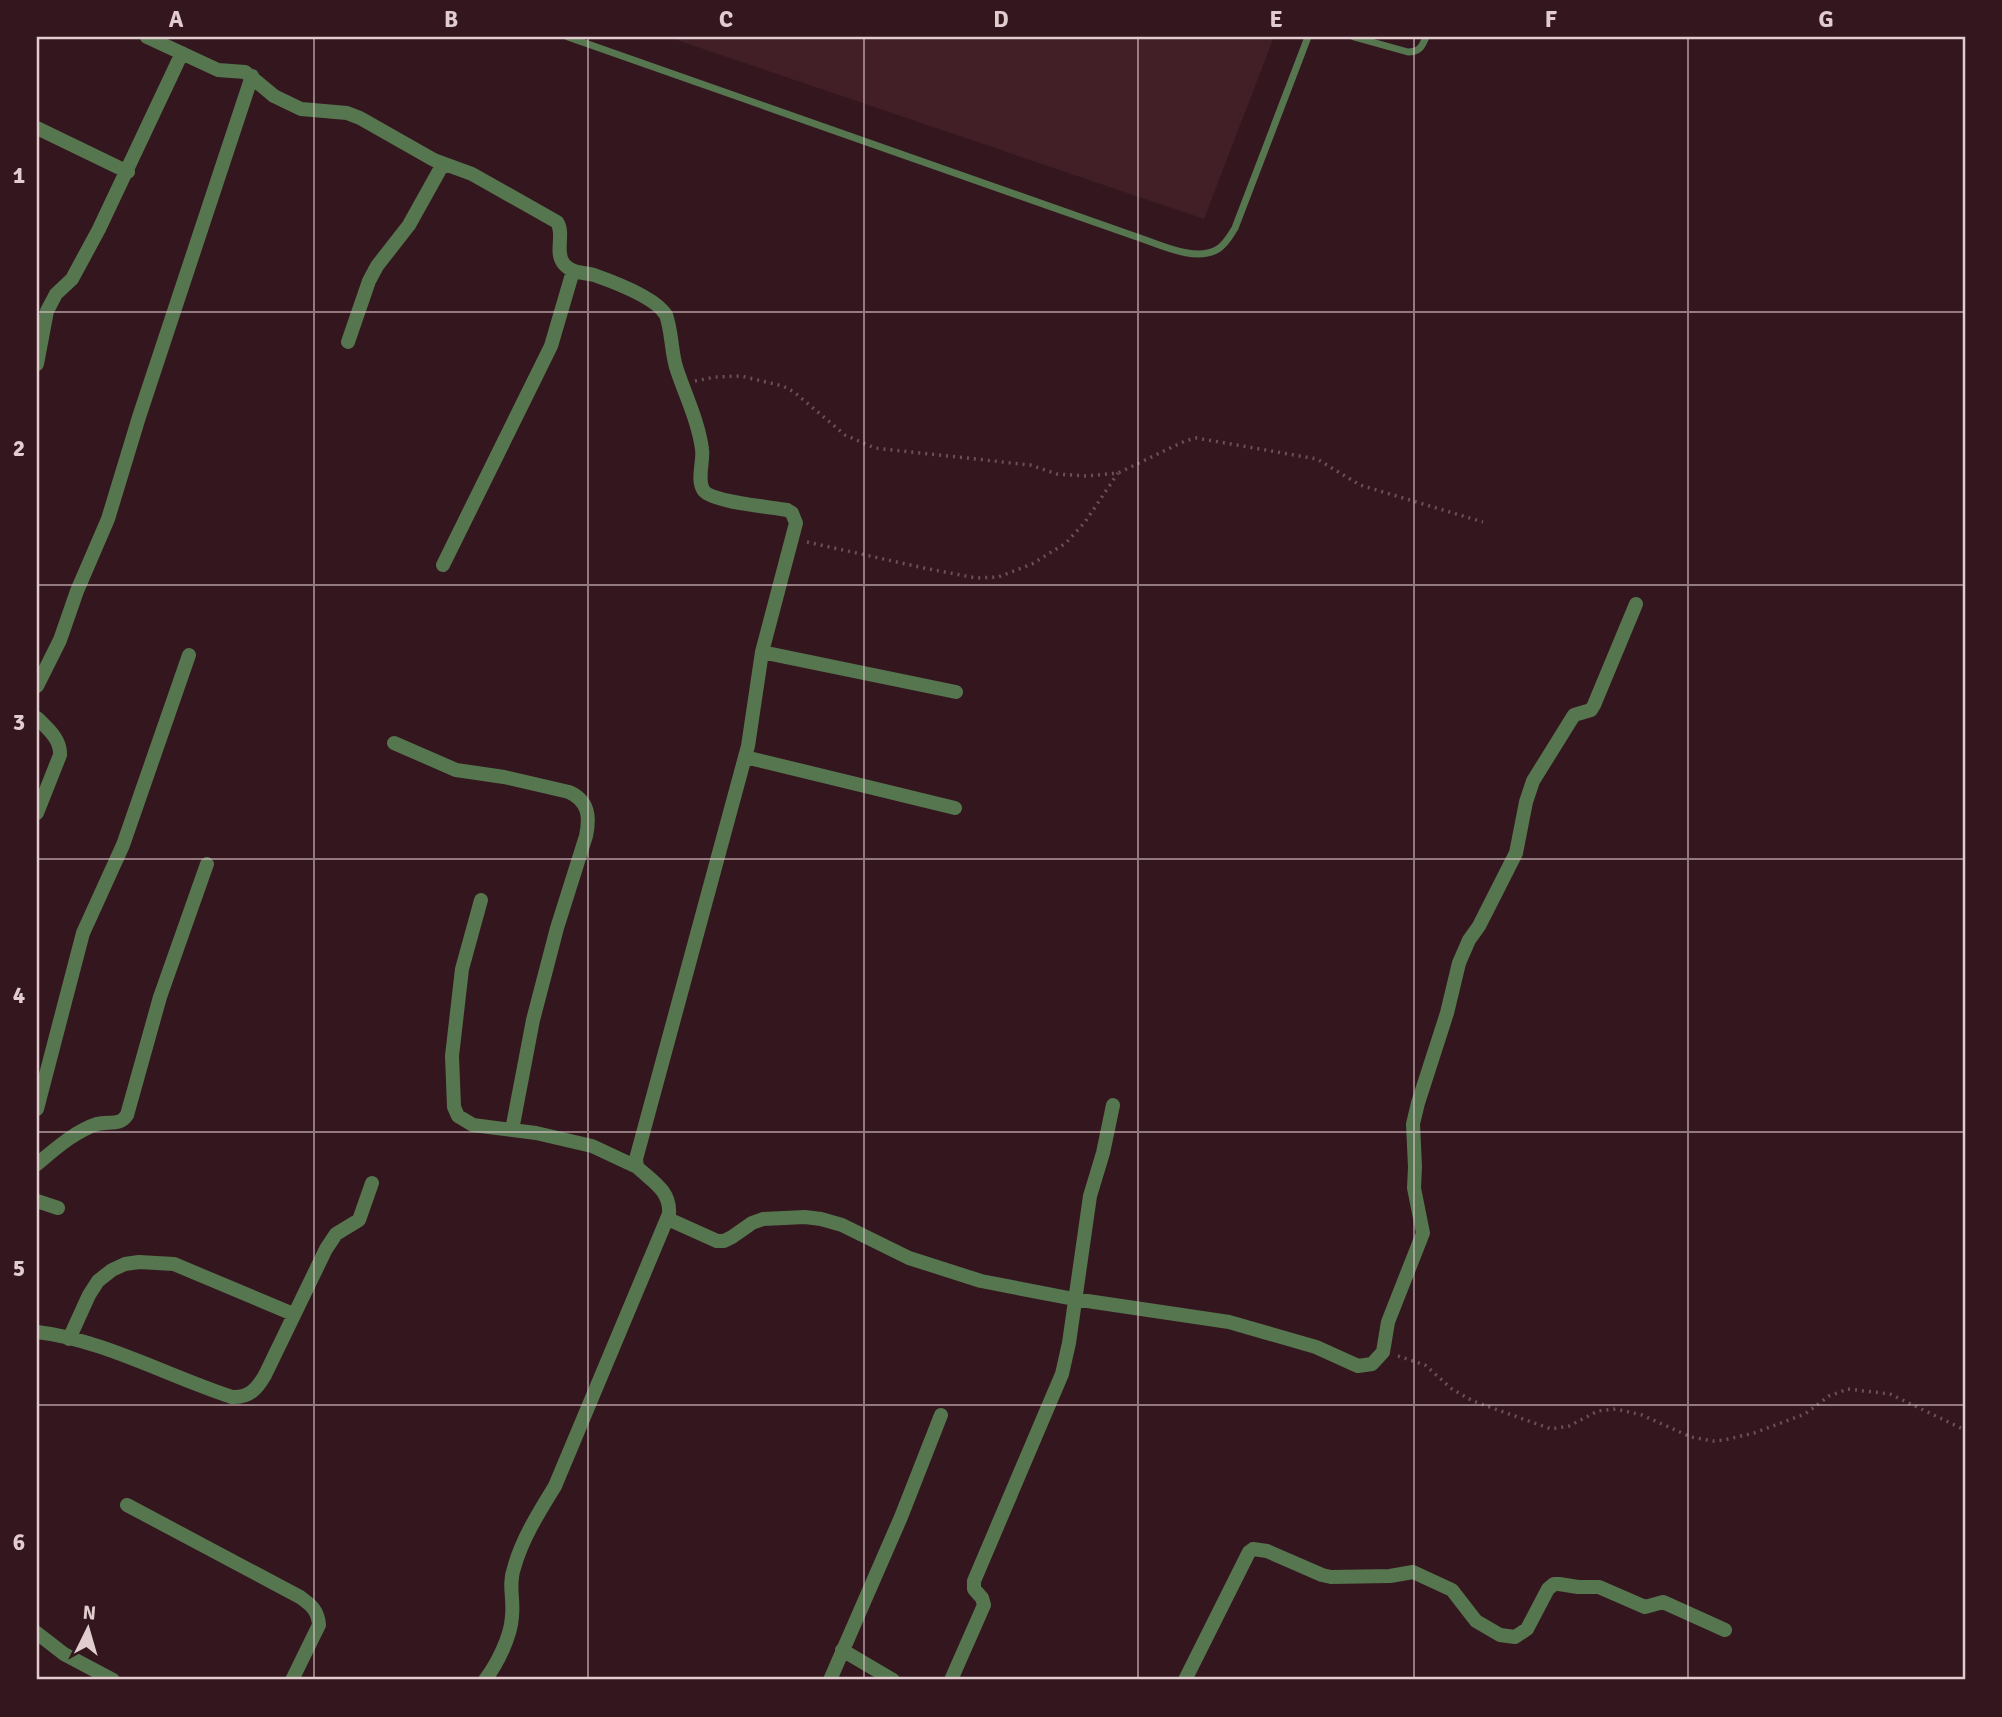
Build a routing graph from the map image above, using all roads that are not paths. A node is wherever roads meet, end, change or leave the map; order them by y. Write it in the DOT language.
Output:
graph roads {
  1 [pos="147,37"];
  2 [pos="568,37"];
  3 [pos="1308,37"];
  4 [pos="1354,37"];
  5 [pos="1426,37"];
  6 [pos="182,53"];
  7 [pos="252,76"];
  8 [pos="37,128"];
  9 [pos="443,164"];
  10 [pos="128,172"];
  11 [pos="573,271"];
  12 [pos="348,342"];
  13 [pos="37,364"];
  14 [pos="443,565"];
  15 [pos="1636,604"];
  16 [pos="762,652"];
  17 [pos="188,655"];
  18 [pos="37,686"];
  19 [pos="956,692"];
  20 [pos="37,718"];
  21 [pos="394,743"];
  22 [pos="745,757"];
  23 [pos="955,808"];
  24 [pos="37,813"];
  25 [pos="207,864"];
  26 [pos="481,900"];
  27 [pos="1113,1105"];
  28 [pos="37,1109"];
  29 [pos="512,1130"];
  30 [pos="37,1164"];
  31 [pos="636,1167"];
  32 [pos="372,1184"];
  33 [pos="37,1201"];
  34 [pos="58,1208"];
  35 [pos="668,1219"];
  36 [pos="1074,1299"];
  37 [pos="293,1314"];
  38 [pos="37,1332"];
  39 [pos="69,1339"];
  40 [pos="941,1415"];
  41 [pos="127,1505"];
  42 [pos="1725,1630"];
  43 [pos="37,1633"];
  44 [pos="842,1650"];
  45 [pos="113,1680"];
  46 [pos="292,1680"];
  47 [pos="485,1680"];
  48 [pos="831,1680"];
  49 [pos="893,1680"];
  50 [pos="951,1680"];
  51 [pos="1185,1680"];
  1 -- 6 [label="street"];
  2 -- 3 [label="lane"];
  4 -- 5 [label="lane"];
  6 -- 7 [label="street"];
  6 -- 10 [label="street"];
  7 -- 9 [label="street"];
  7 -- 18 [label="street"];
  8 -- 10 [label="street"];
  9 -- 11 [label="street"];
  9 -- 12 [label="street"];
  10 -- 13 [label="street"];
  11 -- 14 [label="street"];
  11 -- 16 [label="street"];
  15 -- 36 [label="street"];
  16 -- 19 [label="street"];
  16 -- 22 [label="street"];
  17 -- 28 [label="street"];
  20 -- 24 [label="street"];
  21 -- 29 [label="street"];
  22 -- 23 [label="street"];
  22 -- 31 [label="street"];
  25 -- 30 [label="street"];
  26 -- 29 [label="street"];
  27 -- 36 [label="street"];
  29 -- 31 [label="street"];
  31 -- 35 [label="street"];
  32 -- 37 [label="street"];
  33 -- 34 [label="street"];
  35 -- 36 [label="street"];
  35 -- 47 [label="street"];
  36 -- 50 [label="street"];
  37 -- 39 [label="street"];
  37 -- 39 [label="street"];
  38 -- 39 [label="street"];
  40 -- 44 [label="street"];
  41 -- 46 [label="street"];
  42 -- 51 [label="street"];
  43 -- 45 [label="street"];
  44 -- 48 [label="street"];
  44 -- 49 [label="street"];
}
